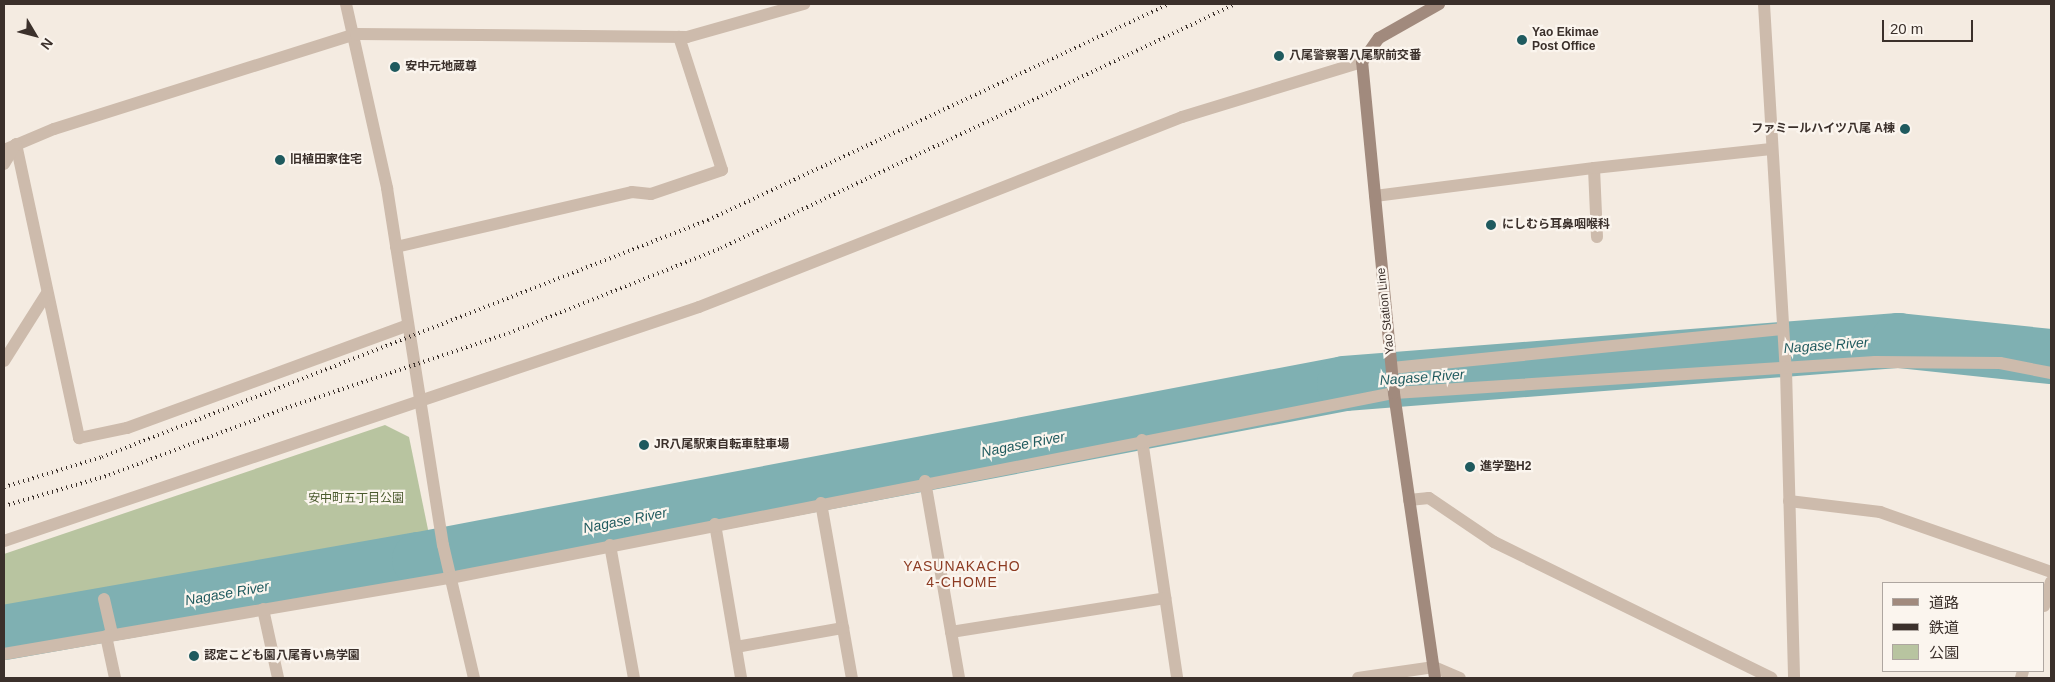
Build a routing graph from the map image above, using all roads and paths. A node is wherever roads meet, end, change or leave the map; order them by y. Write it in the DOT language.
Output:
graph roads {
  1 [pos="346,4"];
  2 [pos="804,4"];
  3 [pos="1439,4"];
  4 [pos="1764,4"];
  5 [pos="356,34"];
  6 [pos="679,37"];
  7 [pos="1362,62"];
  8 [pos="16,144"];
  9 [pos="4,150"];
  10 [pos="1771,150"];
  11 [pos="4,164"];
  12 [pos="1594,168"];
  13 [pos="1375,196"];
  14 [pos="1597,236"];
  15 [pos="396,247"];
  16 [pos="47,293"];
  17 [pos="408,325"];
  18 [pos="1783,335"];
  19 [pos="4,361"];
  20 [pos="1785,366"];
  21 [pos="1392,368"];
  22 [pos="2051,373"];
  23 [pos="1394,389"];
  24 [pos="418,404"];
  25 [pos="1142,440"];
  26 [pos="925,481"];
  27 [pos="1410,500"];
  28 [pos="1789,502"];
  29 [pos="821,503"];
  30 [pos="715,524"];
  31 [pos="4,541"];
  32 [pos="610,545"];
  33 [pos="2051,572"];
  34 [pos="450,578"];
  35 [pos="2051,582"];
  36 [pos="1165,598"];
  37 [pos="105,603"];
  38 [pos="2045,603"];
  39 [pos="263,609"];
  40 [pos="843,628"];
  41 [pos="109,632"];
  42 [pos="951,632"];
  43 [pos="736,647"];
  44 [pos="4,654"];
  45 [pos="1435,673"];
  46 [pos="115,678"];
  47 [pos="278,678"];
  48 [pos="474,678"];
  49 [pos="634,678"];
  50 [pos="742,678"];
  51 [pos="852,678"];
  52 [pos="959,678"];
  53 [pos="1177,678"];
  54 [pos="1358,678"];
  55 [pos="1460,678"];
  56 [pos="1772,678"];
  57 [pos="1794,678"];
  1 -- 5 [label="street"];
  2 -- 6 [label="street"];
  3 -- 7 [label="main road"];
  4 -- 10 [label="street"];
  5 -- 6 [label="street"];
  5 -- 8 [label="street"];
  5 -- 15 [label="street"];
  6 -- 15 [label="street"];
  7 -- 13 [label="main road, Yao Station Line"];
  7 -- 24 [label="street"];
  8 -- 9 [label="street"];
  8 -- 11 [label="street"];
  8 -- 16 [label="street"];
  10 -- 12 [label="street"];
  10 -- 18 [label="street"];
  12 -- 13 [label="street"];
  12 -- 14 [label="street"];
  13 -- 21 [label="main road, Yao Station Line"];
  15 -- 17 [label="street"];
  16 -- 17 [label="street"];
  16 -- 19 [label="street"];
  17 -- 24 [label="street"];
  18 -- 20 [label="street"];
  18 -- 21 [label="street"];
  20 -- 22 [label="street"];
  20 -- 23 [label="street"];
  20 -- 28 [label="street"];
  21 -- 23 [label="main road, Yao Station Line"];
  23 -- 25 [label="street"];
  23 -- 27 [label="main road, Yao Station Line"];
  24 -- 31 [label="street"];
  24 -- 34 [label="street"];
  25 -- 26 [label="street"];
  25 -- 36 [label="street"];
  26 -- 29 [label="street"];
  26 -- 42 [label="street"];
  27 -- 45 [label="main road, Yao Station Line"];
  27 -- 56 [label="street"];
  28 -- 33 [label="street"];
  28 -- 57 [label="street"];
  29 -- 30 [label="street"];
  29 -- 40 [label="street"];
  30 -- 32 [label="street"];
  30 -- 43 [label="street"];
  32 -- 34 [label="street"];
  32 -- 49 [label="street"];
  34 -- 39 [label="street"];
  34 -- 48 [label="street"];
  35 -- 38 [label="street"];
  36 -- 42 [label="street"];
  36 -- 53 [label="street"];
  37 -- 41 [label="street"];
  39 -- 41 [label="street"];
  39 -- 47 [label="street"];
  40 -- 43 [label="street"];
  40 -- 51 [label="street"];
  41 -- 44 [label="street"];
  41 -- 46 [label="street"];
  42 -- 52 [label="street"];
  43 -- 50 [label="street"];
  45 -- 54 [label="street"];
  45 -- 55 [label="street"];
}
